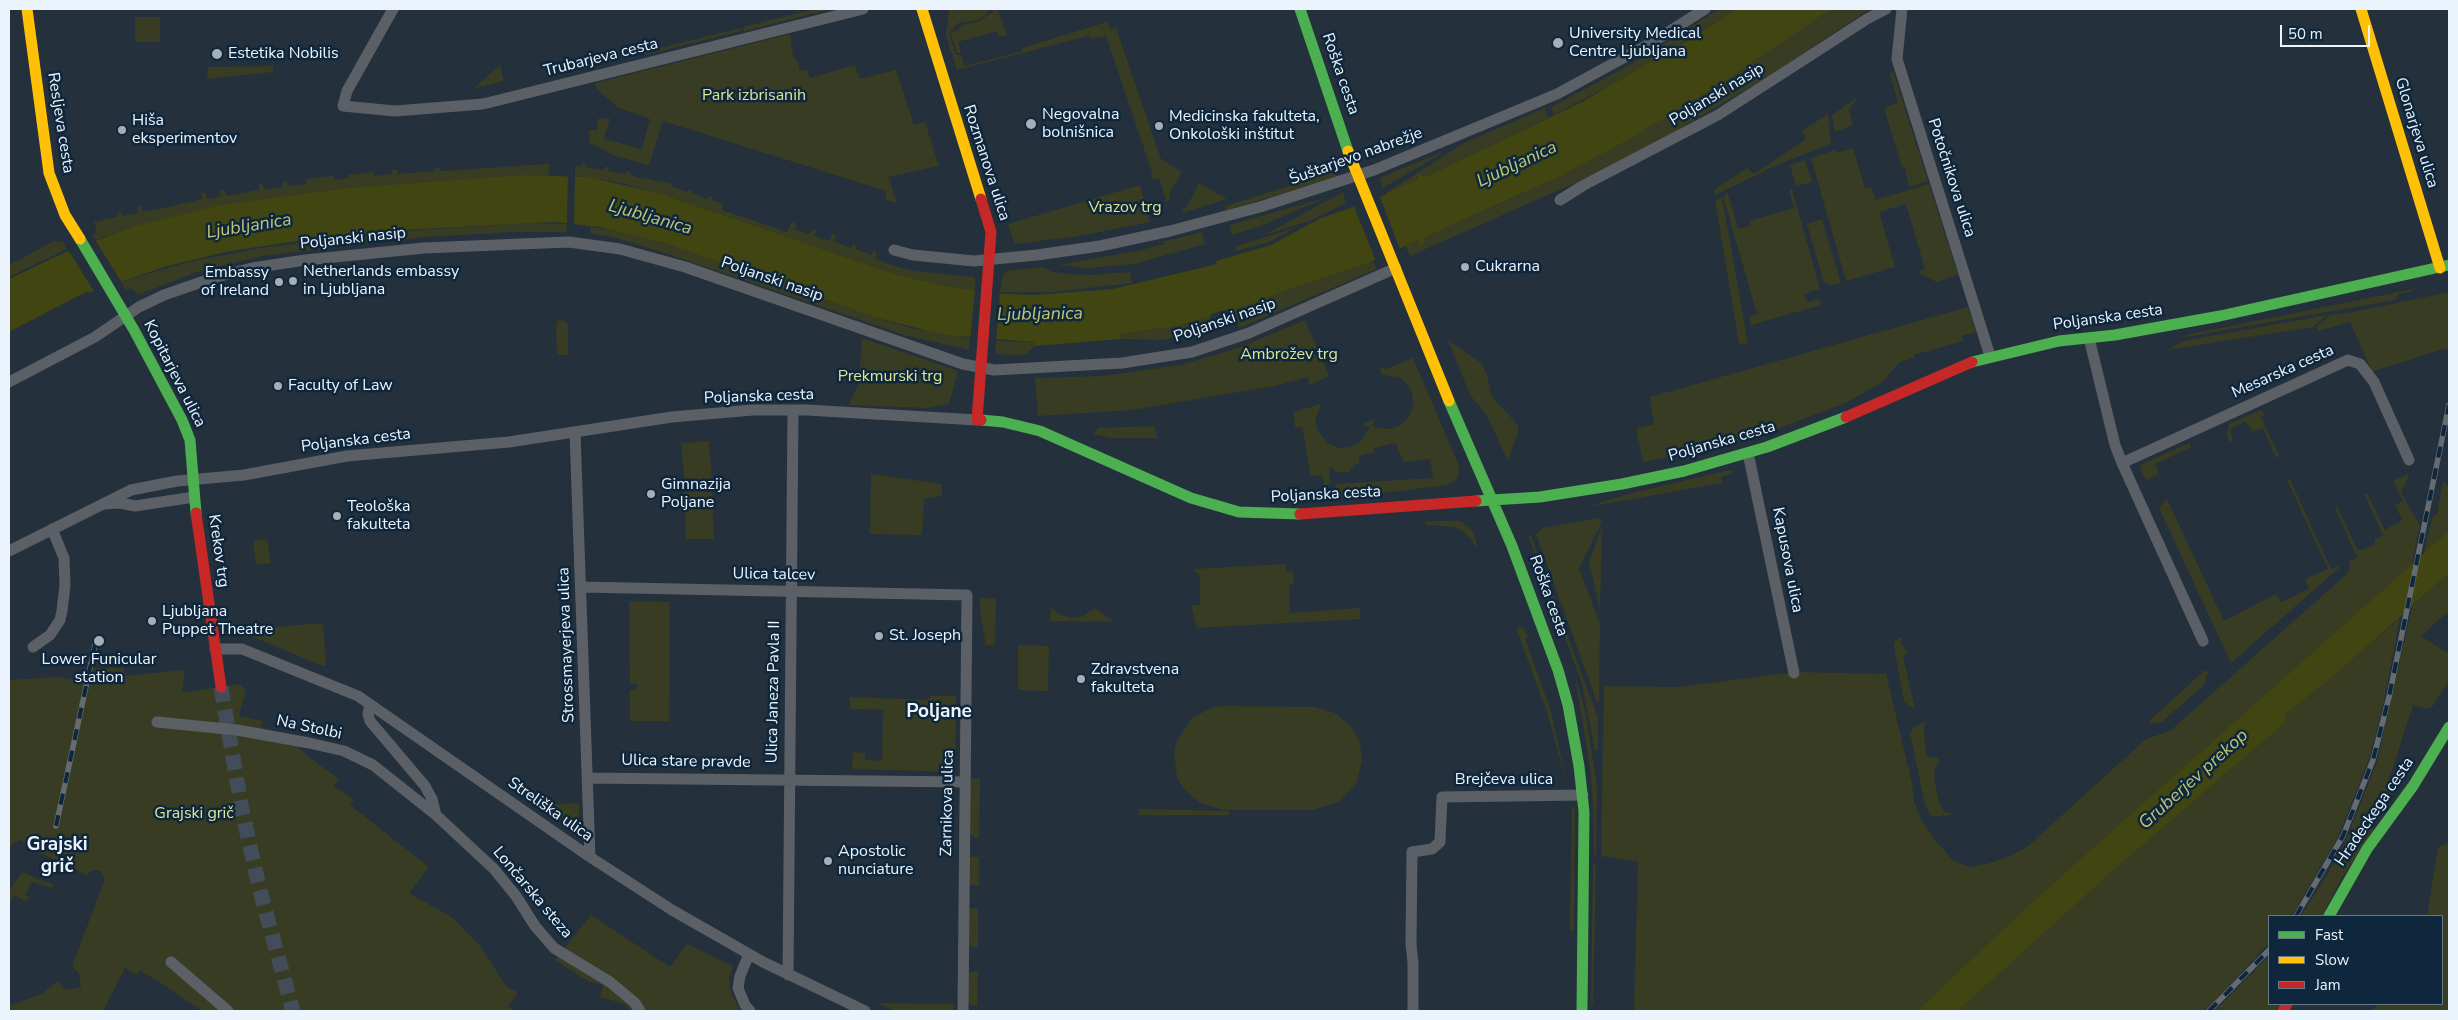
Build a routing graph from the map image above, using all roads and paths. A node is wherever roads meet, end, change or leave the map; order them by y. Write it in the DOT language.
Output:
graph roads {
  1 [pos="27,9"];
  2 [pos="393,9"];
  3 [pos="863,9"];
  4 [pos="922,9"];
  5 [pos="1300,9"];
  6 [pos="1705,9"];
  7 [pos="1886,9"];
  8 [pos="1902,9"];
  9 [pos="2361,9"];
  10 [pos="1560,200"];
  11 [pos="894,250"];
  12 [pos="990,260"];
  13 [pos="2444,267"];
  14 [pos="1396,268"];
  15 [pos="125,315"];
  16 [pos="2089,338"];
  17 [pos="1990,356"];
  18 [pos="981,367"];
  19 [pos="9,382"];
  20 [pos="793,410"];
  21 [pos="977,420"];
  22 [pos="575,432"];
  23 [pos="1748,453"];
  24 [pos="2409,460"];
  25 [pos="2122,464"];
  26 [pos="194,479"];
  27 [pos="194,497"];
  28 [pos="1492,500"];
  29 [pos="103,505"];
  30 [pos="52,528"];
  31 [pos="9,551"];
  32 [pos="581,587"];
  33 [pos="792,592"];
  34 [pos="967,595"];
  35 [pos="2203,641"];
  36 [pos="33,647"];
  37 [pos="215,649"];
  38 [pos="1794,673"];
  39 [pos="221,687"];
  40 [pos="370,705"];
  41 [pos="157,722"];
  42 [pos="2449,727"];
  43 [pos="587,778"];
  44 [pos="790,780"];
  45 [pos="965,782"];
  46 [pos="1583,796"];
  47 [pos="436,815"];
  48 [pos="590,857"];
  49 [pos="2330,915"];
  50 [pos="749,954"];
  51 [pos="171,962"];
  52 [pos="788,975"];
  53 [pos="228,1011"];
  54 [pos="640,1011"];
  55 [pos="750,1011"];
  56 [pos="865,1011"];
  57 [pos="963,1011"];
  58 [pos="1413,1011"];
  59 [pos="1582,1011"];
  1 -- 15 [label="main road, Resljeva cesta"];
  2 -- 3 [label="street, Trubarjeva cesta"];
  4 -- 12 [label="main road, Rozmanova ulica"];
  5 -- 28 [label="main road, Roška cesta, bridge"];
  6 -- 12 [label="street, Šuštarjevo nabrežje"];
  7 -- 10 [label="street, Poljanski nasip"];
  8 -- 17 [label="street, Potočnikova ulica"];
  9 -- 13 [label="main road, Glonarjeva ulica"];
  11 -- 12 [label="street, Šuštarjevo nabrežje"];
  12 -- 18 [label="main road, Rozmanova ulica"];
  13 -- 16 [label="main road, Poljanska cesta"];
  14 -- 18 [label="street, Poljanski nasip"];
  15 -- 18 [label="street, Poljanski nasip"];
  15 -- 19 [label="street, Poljanski nasip"];
  15 -- 26 [label="main road, Kopitarjeva ulica"];
  16 -- 17 [label="main road, Poljanska cesta"];
  16 -- 25 [label="street"];
  17 -- 23 [label="main road, Poljanska cesta"];
  18 -- 21 [label="main road, Rozmanova ulica"];
  20 -- 21 [label="street, Poljanska cesta"];
  20 -- 22 [label="street, Poljanska cesta"];
  20 -- 33 [label="street, Ulica Janeza Pavla II"];
  21 -- 28 [label="main road, Poljanska cesta"];
  22 -- 26 [label="street, Poljanska cesta"];
  22 -- 32 [label="street, Strossmayerjeva ulica"];
  23 -- 28 [label="main road, Poljanska cesta"];
  23 -- 38 [label="street, Kapusova ulica"];
  24 -- 25 [label="street, Mesarska cesta"];
  25 -- 35 [label="street"];
  26 -- 27 [label="main road, Krekov trg"];
  26 -- 29 [label="street, Poljanska cesta"];
  27 -- 29 [label="street"];
  27 -- 37 [label="main road, Krekov trg"];
  28 -- 46 [label="main road, Roška cesta"];
  29 -- 30 [label="street, Poljanska cesta"];
  30 -- 31 [label="street, Poljanska cesta"];
  30 -- 36 [label="street"];
  32 -- 33 [label="street, Ulica talcev"];
  32 -- 43 [label="street, Strossmayerjeva ulica"];
  33 -- 34 [label="street, Ulica talcev"];
  33 -- 44 [label="street, Ulica Janeza Pavla II"];
  34 -- 45 [label="street, Zarnikova ulica"];
  37 -- 39 [label="main road, Krekov trg"];
  37 -- 40 [label="street, Streliška ulica"];
  40 -- 47 [label="street, Lončarska steza"];
  40 -- 48 [label="street, Streliška ulica"];
  41 -- 47 [label="street, Na Stolbi"];
  42 -- 49 [label="main road, Hradeckega cesta"];
  43 -- 44 [label="street, Ulica stare pravde"];
  43 -- 48 [label="street, Strossmayerjeva ulica"];
  44 -- 45 [label="street, Ulica stare pravde"];
  44 -- 52 [label="street, Ulica Janeza Pavla II"];
  45 -- 57 [label="street, Zarnikova ulica"];
  46 -- 58 [label="street, Brejčeva ulica"];
  46 -- 59 [label="main road, Roška cesta"];
  47 -- 54 [label="street, Lončarska steza"];
  48 -- 50 [label="street, Streliška ulica"];
  50 -- 52 [label="street, Streliška ulica"];
  50 -- 55 [label="street"];
  51 -- 53 [label="street"];
  52 -- 56 [label="street, Streliška ulica"];
}
